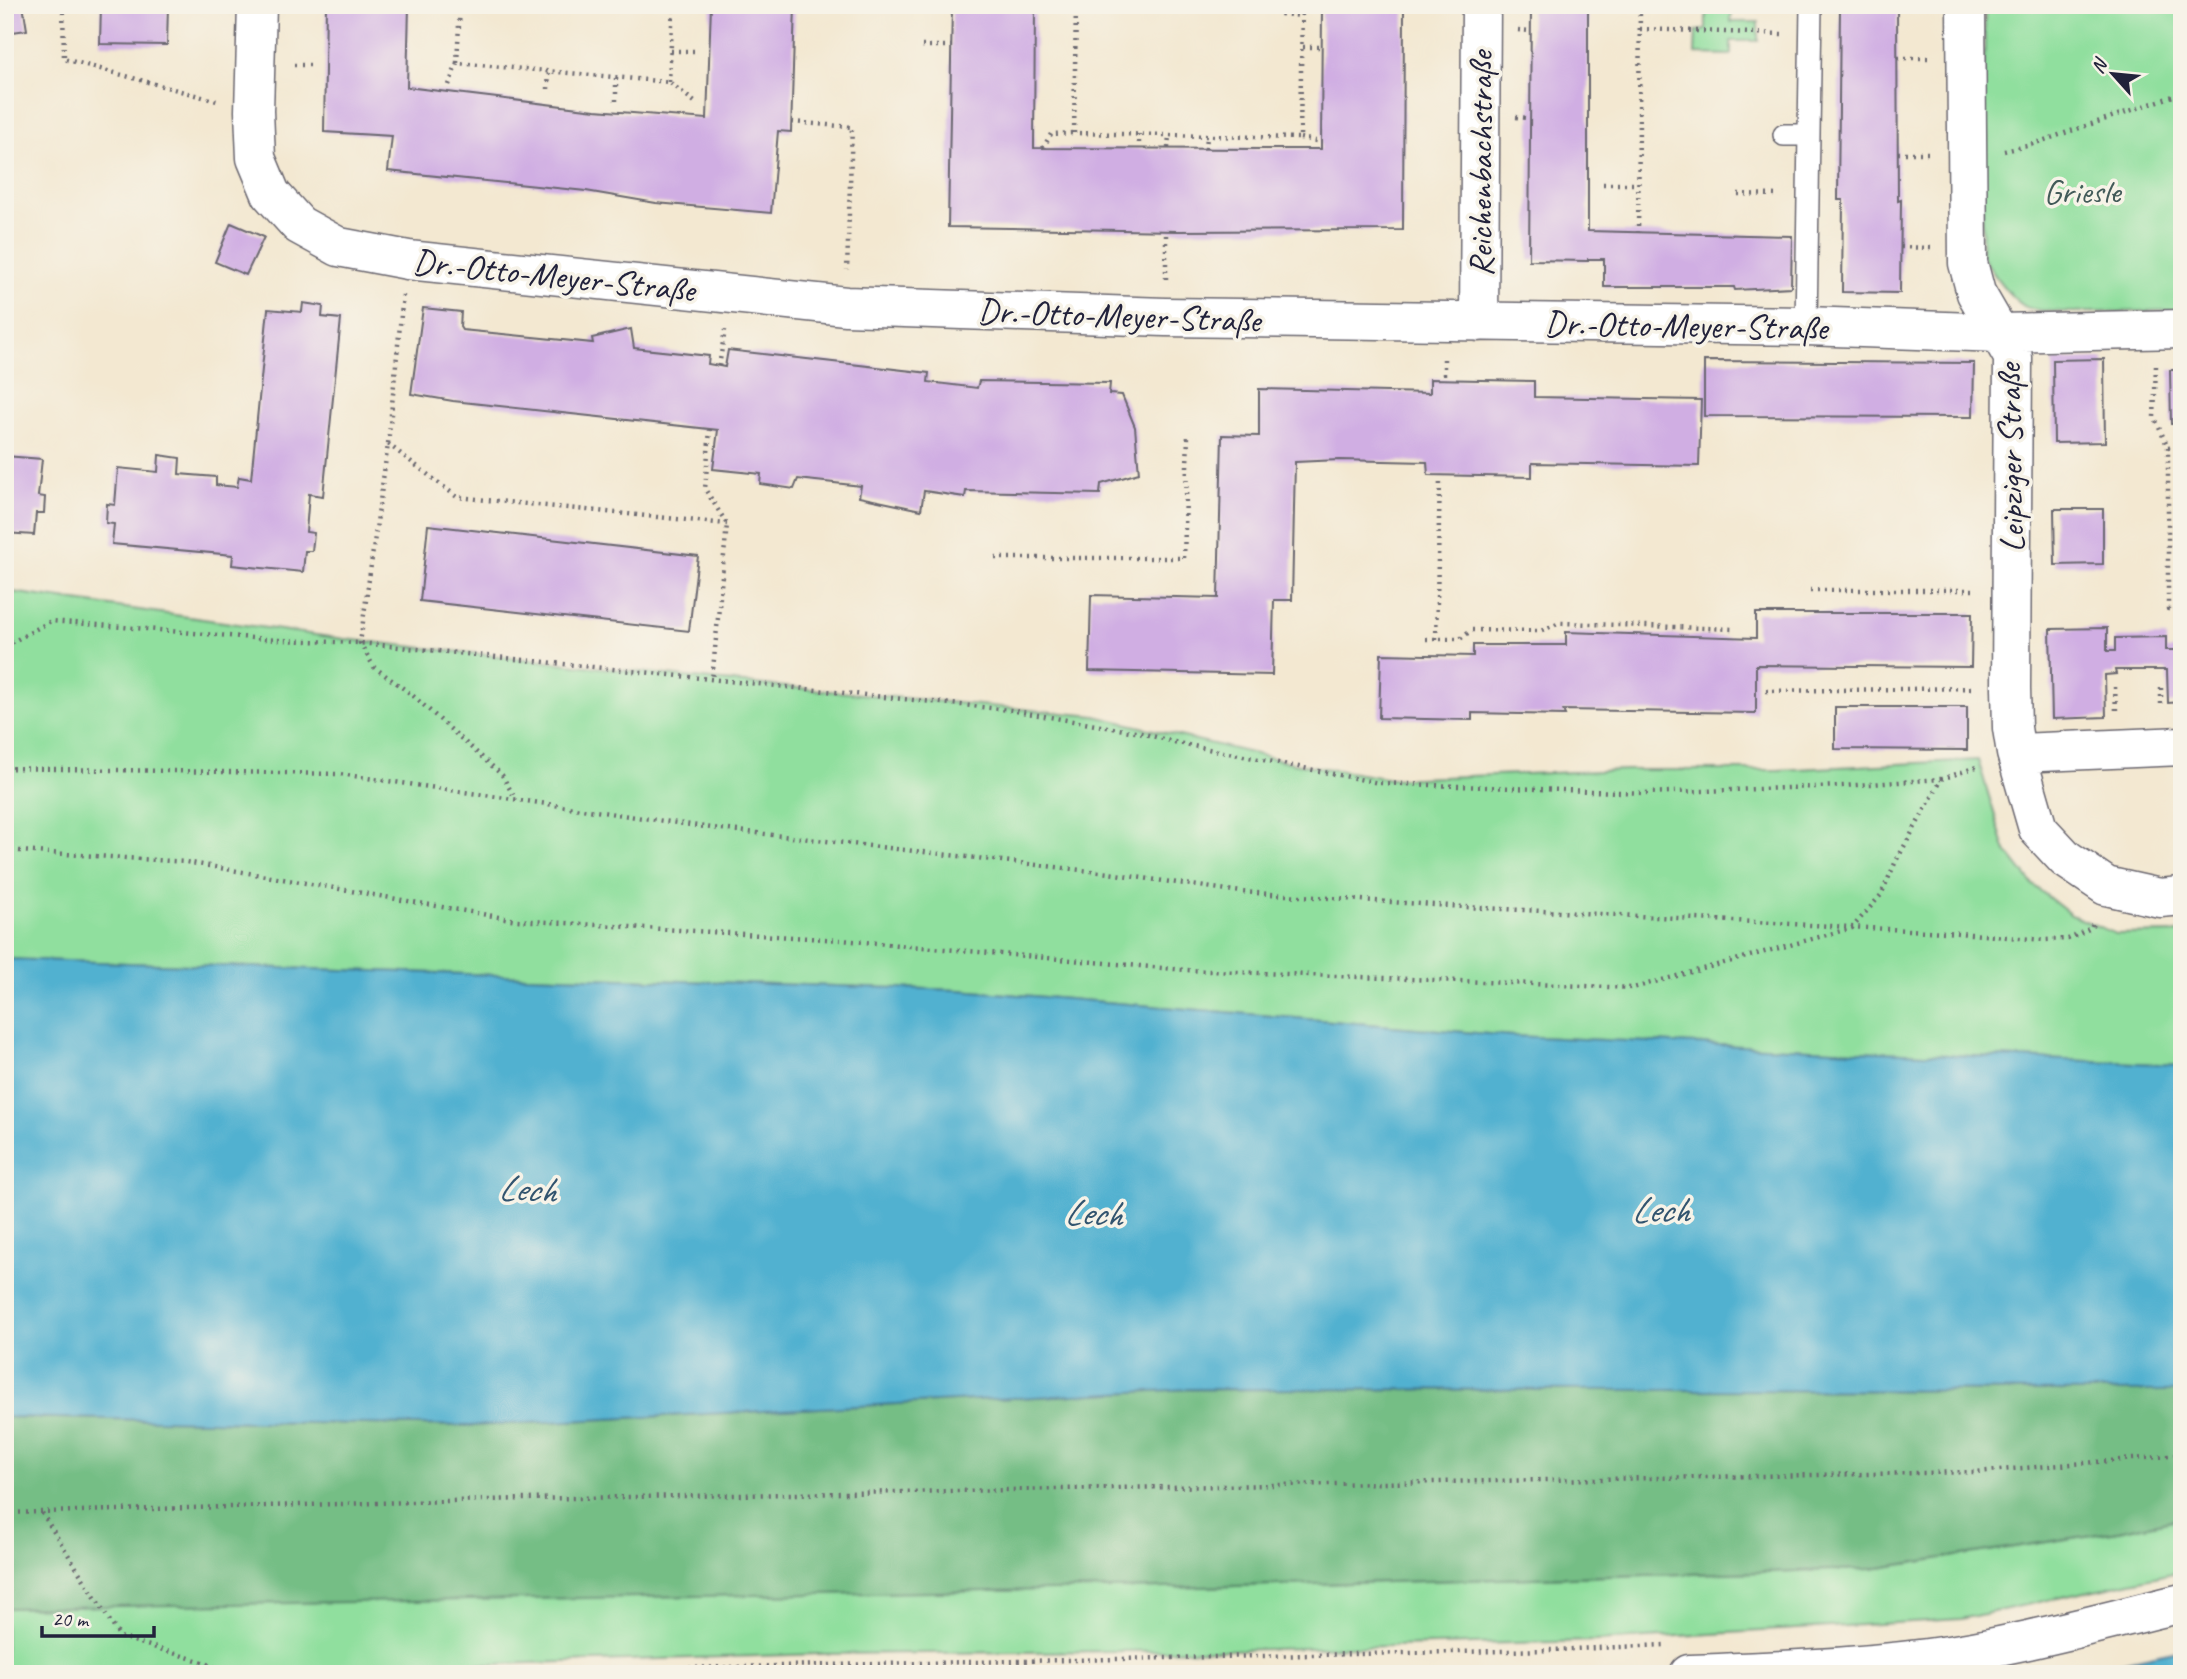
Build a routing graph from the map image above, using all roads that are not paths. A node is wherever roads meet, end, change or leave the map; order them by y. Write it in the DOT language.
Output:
graph roads {
  1 [pos="257,5"];
  2 [pos="1481,5"];
  3 [pos="1811,5"];
  4 [pos="1966,5"];
  5 [pos="1784,135"];
  6 [pos="1808,135"];
  7 [pos="1479,322"];
  8 [pos="1806,326"];
  9 [pos="2170,329"];
  10 [pos="2001,333"];
  11 [pos="2182,746"];
  12 [pos="2017,753"];
  13 [pos="2182,896"];
  14 [pos="2182,1603"];
  15 [pos="1682,1659"];
  1 -- 7 [label="street, Dr.-Otto-Meyer-Straße"];
  2 -- 7 [label="street, Reichenbachstraße"];
  3 -- 6 [label="lane"];
  4 -- 10 [label="street, Leipziger Straße"];
  5 -- 6 [label="lane"];
  6 -- 8 [label="lane"];
  7 -- 8 [label="street, Dr.-Otto-Meyer-Straße"];
  8 -- 10 [label="street, Dr.-Otto-Meyer-Straße"];
  9 -- 10 [label="street, Dr.-Otto-Meyer-Straße"];
  10 -- 12 [label="street, Leipziger Straße"];
  11 -- 12 [label="street"];
  12 -- 13 [label="street, Leipziger Straße"];
  14 -- 15 [label="street"];
}
